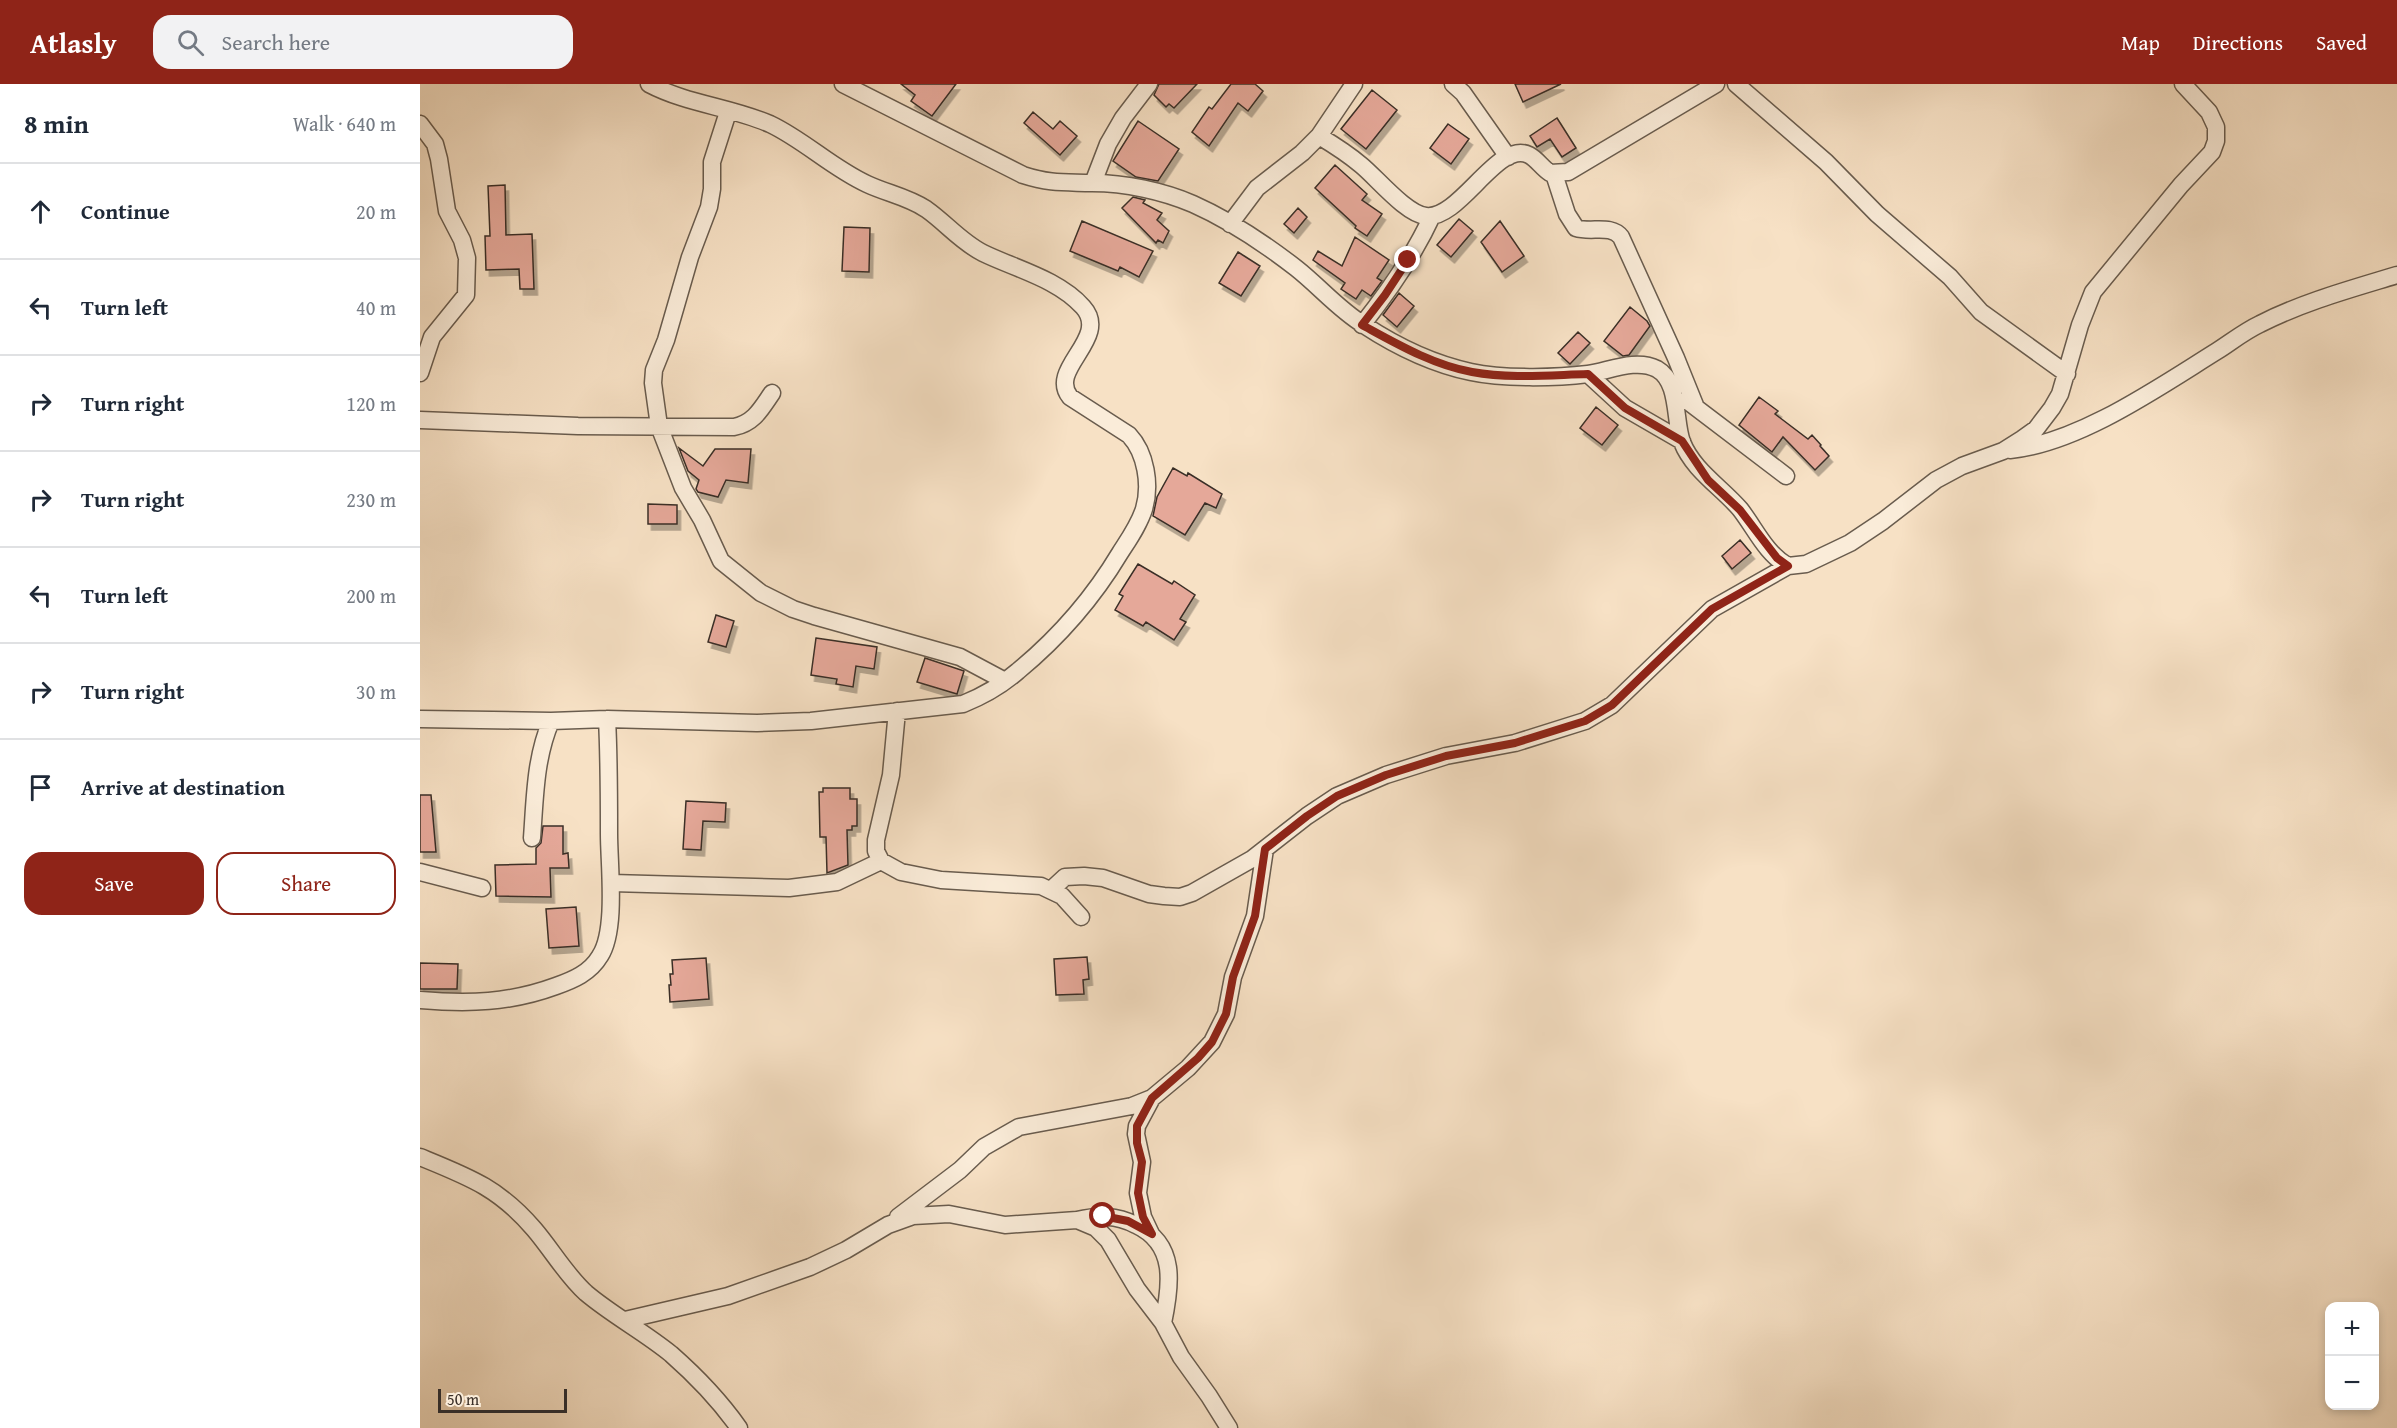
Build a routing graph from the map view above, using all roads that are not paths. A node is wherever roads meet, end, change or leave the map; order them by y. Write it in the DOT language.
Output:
graph roads {
  1 [pos="649,84"];
  2 [pos="843,84"];
  3 [pos="1149,84"];
  4 [pos="1354,84"];
  5 [pos="1454,84"];
  6 [pos="1716,84"];
  7 [pos="1736,84"];
  8 [pos="2183,84"];
  9 [pos="728,112"];
  10 [pos="420,124"];
  11 [pos="1319,136"];
  12 [pos="1508,157"];
  13 [pos="1554,174"];
  14 [pos="1093,183"];
  15 [pos="1432,216"];
  16 [pos="1230,224"];
  17 [pos="2397,275"];
  18 [pos="1362,325"];
  19 [pos="420,373"];
  20 [pos="1588,374"];
  21 [pos="2067,375"];
  22 [pos="1672,392"];
  23 [pos="772,393"];
  24 [pos="1695,405"];
  25 [pos="420,420"];
  26 [pos="659,426"];
  27 [pos="1682,441"];
  28 [pos="2003,451"];
  29 [pos="1786,476"];
  30 [pos="1788,566"];
  31 [pos="1005,681"];
  32 [pos="897,711"];
  33 [pos="420,719"];
  34 [pos="608,719"];
  35 [pos="551,721"];
  36 [pos="532,838"];
  37 [pos="1265,849"];
  38 [pos="881,861"];
  39 [pos="420,872"];
  40 [pos="612,883"];
  41 [pos="482,888"];
  42 [pos="1052,889"];
  43 [pos="1081,917"];
  44 [pos="420,1000"];
  45 [pos="1152,1098"];
  46 [pos="420,1157"];
  47 [pos="1077,1220"];
  48 [pos="888,1225"];
  49 [pos="1152,1234"];
  50 [pos="625,1320"];
  51 [pos="1163,1323"];
  52 [pos="739,1428"];
  53 [pos="1229,1428"];
  1 -- 9 [label="street"];
  2 -- 14 [label="street"];
  3 -- 14 [label="street"];
  4 -- 11 [label="street"];
  5 -- 12 [label="street"];
  6 -- 13 [label="street"];
  7 -- 21 [label="street"];
  8 -- 21 [label="street"];
  9 -- 26 [label="street"];
  9 -- 31 [label="street"];
  10 -- 19 [label="street"];
  11 -- 15 [label="street"];
  11 -- 16 [label="street"];
  12 -- 13 [label="street"];
  12 -- 15 [label="street"];
  13 -- 24 [label="street"];
  14 -- 16 [label="street"];
  15 -- 18 [label="street"];
  16 -- 18 [label="street"];
  17 -- 28 [label="street"];
  18 -- 20 [label="street"];
  20 -- 22 [label="street"];
  20 -- 27 [label="street"];
  21 -- 28 [label="street"];
  22 -- 24 [label="street"];
  22 -- 27 [label="street"];
  23 -- 26 [label="street"];
  24 -- 29 [label="street"];
  25 -- 26 [label="street"];
  26 -- 31 [label="street"];
  27 -- 30 [label="street"];
  28 -- 30 [label="street"];
  30 -- 37 [label="street"];
  31 -- 32 [label="street"];
  32 -- 34 [label="street"];
  32 -- 38 [label="street"];
  33 -- 35 [label="street"];
  34 -- 35 [label="street"];
  34 -- 40 [label="street"];
  35 -- 36 [label="street"];
  37 -- 42 [label="street"];
  37 -- 45 [label="street"];
  38 -- 40 [label="street"];
  38 -- 42 [label="street"];
  39 -- 41 [label="street"];
  40 -- 44 [label="street"];
  42 -- 43 [label="street"];
  45 -- 48 [label="street"];
  45 -- 49 [label="street"];
  46 -- 50 [label="street"];
  47 -- 48 [label="street"];
  47 -- 49 [label="street"];
  47 -- 51 [label="street"];
  48 -- 50 [label="street"];
  49 -- 51 [label="street"];
  50 -- 52 [label="street"];
  51 -- 53 [label="street"];
}
